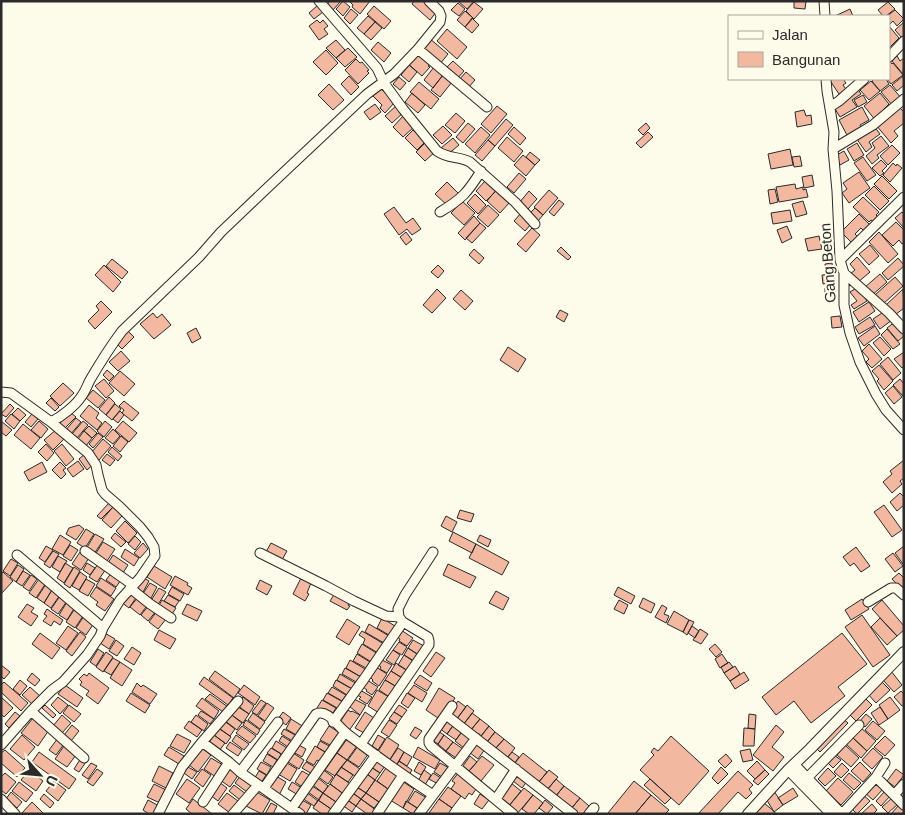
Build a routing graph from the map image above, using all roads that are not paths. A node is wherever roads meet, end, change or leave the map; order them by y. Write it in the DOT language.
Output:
graph roads {
  1 [pos="320,1"];
  2 [pos="429,1"];
  3 [pos="824,1"];
  4 [pos="825,15"];
  5 [pos="904,41"];
  6 [pos="418,49"];
  7 [pos="890,56"];
  8 [pos="826,80"];
  9 [pos="863,80"];
  10 [pos="384,83"];
  11 [pos="904,99"];
  12 [pos="487,107"];
  13 [pos="830,107"];
  14 [pos="833,149"];
  15 [pos="481,171"];
  16 [pos="904,197"];
  17 [pos="440,212"];
  18 [pos="534,224"];
  19 [pos="840,260"];
  20 [pos="844,273"];
  21 [pos="904,329"];
  22 [pos="1,392"];
  23 [pos="51,422"];
  24 [pos="902,424"];
  25 [pos="85,552"];
  26 [pos="433,552"];
  27 [pos="260,553"];
  28 [pos="17,555"];
  29 [pos="132,586"];
  30 [pos="904,594"];
  31 [pos="868,602"];
  32 [pos="171,618"];
  33 [pos="401,619"];
  34 [pos="103,628"];
  35 [pos="904,652"];
  36 [pos="238,701"];
  37 [pos="452,706"];
  38 [pos="31,711"];
  39 [pos="446,715"];
  40 [pos="278,722"];
  41 [pos="333,722"];
  42 [pos="859,726"];
  43 [pos="345,732"];
  44 [pos="476,738"];
  45 [pos="202,742"];
  46 [pos="361,744"];
  47 [pos="1,745"];
  48 [pos="376,755"];
  49 [pos="84,758"];
  50 [pos="229,762"];
  51 [pos="885,763"];
  52 [pos="455,766"];
  53 [pos="789,769"];
  54 [pos="516,770"];
  55 [pos="240,772"];
  56 [pos="403,775"];
  57 [pos="808,777"];
  58 [pos="876,777"];
  59 [pos="904,784"];
  60 [pos="261,786"];
  61 [pos="433,795"];
  62 [pos="894,795"];
  63 [pos="496,798"];
  64 [pos="1,799"];
  65 [pos="203,802"];
  66 [pos="904,805"];
  67 [pos="292,808"];
  68 [pos="15,814"];
  69 [pos="158,814"];
  70 [pos="233,814"];
  71 [pos="300,814"];
  72 [pos="333,814"];
  73 [pos="377,814"];
  74 [pos="420,814"];
  75 [pos="513,814"];
  76 [pos="573,814"];
  77 [pos="748,814"];
  78 [pos="830,814"];
  79 [pos="842,814"];
  1 -- 10 [label="street"];
  2 -- 6 [label="street"];
  3 -- 4 [label="street"];
  5 -- 7 [label="street"];
  6 -- 10 [label="street"];
  6 -- 12 [label="street"];
  8 -- 13 [label="street, Gang Beton"];
  9 -- 13 [label="street"];
  10 -- 15 [label="street"];
  10 -- 23 [label="street"];
  11 -- 14 [label="street"];
  13 -- 14 [label="street, Gang Beton"];
  14 -- 19 [label="street, Gang Beton"];
  15 -- 17 [label="street"];
  15 -- 18 [label="street"];
  16 -- 19 [label="street"];
  19 -- 20 [label="street, Gang Beton"];
  20 -- 21 [label="street"];
  20 -- 24 [label="street, Gang Beton"];
  22 -- 23 [label="street"];
  23 -- 29 [label="street"];
  25 -- 29 [label="street"];
  26 -- 33 [label="street"];
  27 -- 33 [label="street"];
  28 -- 34 [label="street"];
  29 -- 32 [label="street"];
  29 -- 34 [label="street"];
  30 -- 31 [label="street"];
  33 -- 41 [label="street"];
  33 -- 46 [label="street"];
  34 -- 38 [label="street"];
  35 -- 53 [label="street"];
  36 -- 45 [label="street"];
  37 -- 39 [label="street"];
  38 -- 47 [label="street"];
  38 -- 49 [label="street"];
  39 -- 44 [label="street"];
  39 -- 52 [label="street"];
  40 -- 55 [label="street"];
  41 -- 43 [label="street"];
  41 -- 60 [label="street"];
  42 -- 57 [label="street"];
  43 -- 46 [label="street"];
  43 -- 67 [label="street"];
  44 -- 52 [label="street"];
  44 -- 54 [label="street"];
  45 -- 50 [label="street"];
  45 -- 69 [label="street"];
  46 -- 48 [label="street"];
  48 -- 56 [label="street"];
  48 -- 72 [label="street"];
  50 -- 55 [label="street"];
  50 -- 65 [label="street"];
  51 -- 58 [label="street"];
  52 -- 61 [label="street"];
  52 -- 63 [label="street"];
  53 -- 57 [label="street"];
  53 -- 77 [label="street"];
  53 -- 78 [label="street"];
  54 -- 63 [label="street"];
  54 -- 76 [label="street"];
  55 -- 60 [label="street"];
  56 -- 61 [label="street"];
  56 -- 73 [label="street"];
  57 -- 79 [label="street"];
  58 -- 62 [label="street"];
  58 -- 79 [label="street"];
  59 -- 62 [label="street"];
  60 -- 67 [label="street"];
  60 -- 70 [label="street"];
  61 -- 74 [label="street"];
  62 -- 66 [label="street"];
  63 -- 75 [label="street"];
  64 -- 68 [label="street"];
  67 -- 71 [label="street"];
}
